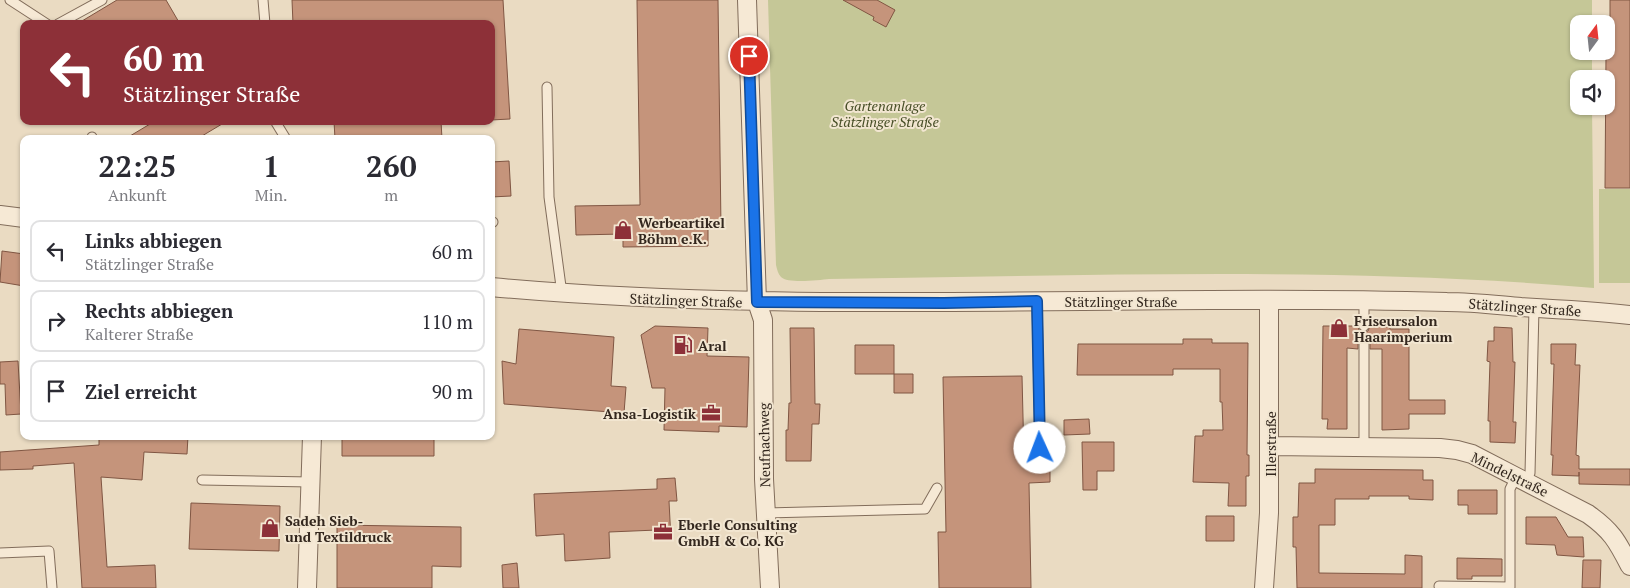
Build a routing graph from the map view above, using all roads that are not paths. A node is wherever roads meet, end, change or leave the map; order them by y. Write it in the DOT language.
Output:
graph roads {
  1 [pos="10,0"];
  2 [pos="102,0"];
  3 [pos="263,0"];
  4 [pos="747,0"];
  5 [pos="41,20"];
  6 [pos="65,20"];
  7 [pos="265,20"];
  8 [pos="547,87"];
  9 [pos="0,215"];
  10 [pos="20,218"];
  11 [pos="495,287"];
  12 [pos="562,294"];
  13 [pos="1269,300"];
  14 [pos="1364,300"];
  15 [pos="1037,301"];
  16 [pos="757,302"];
  17 [pos="1534,308"];
  18 [pos="1630,315"];
  19 [pos="1364,326"];
  20 [pos="1364,341"];
  21 [pos="312,440"];
  22 [pos="1270,446"];
  23 [pos="1364,447"];
  24 [pos="1040,448"];
  25 [pos="1520,479"];
  26 [pos="202,480"];
  27 [pos="311,482"];
  28 [pos="937,488"];
  29 [pos="766,513"];
  30 [pos="0,553"];
  31 [pos="1630,566"];
  32 [pos="1438,586"];
  33 [pos="52,588"];
  34 [pos="307,588"];
  35 [pos="770,588"];
  36 [pos="1264,588"];
  1 -- 5 [label="lane"];
  2 -- 6 [label="lane"];
  3 -- 7 [label="lane"];
  4 -- 16 [label="street, Neufnachweg"];
  8 -- 12 [label="lane"];
  9 -- 10 [label="street"];
  11 -- 12 [label="street, Stätzlinger Straße"];
  12 -- 16 [label="street, Stätzlinger Straße"];
  13 -- 14 [label="street, Stätzlinger Straße"];
  13 -- 15 [label="street, Stätzlinger Straße"];
  13 -- 22 [label="street, Illerstraße"];
  14 -- 17 [label="street, Stätzlinger Straße"];
  14 -- 19 [label="lane"];
  15 -- 16 [label="street, Stätzlinger Straße"];
  15 -- 24 [label="lane"];
  16 -- 29 [label="street, Neufnachweg"];
  17 -- 18 [label="street, Stätzlinger Straße"];
  17 -- 25 [label="lane"];
  20 -- 23 [label="lane"];
  21 -- 27 [label="street"];
  22 -- 23 [label="street, Mindelstraße"];
  22 -- 36 [label="street, Illerstraße"];
  23 -- 25 [label="street, Mindelstraße"];
  25 -- 31 [label="street, Mindelstraße"];
  25 -- 32 [label="lane"];
  26 -- 27 [label="lane"];
  27 -- 34 [label="street"];
  28 -- 29 [label="lane"];
  29 -- 35 [label="street, Neufnachweg"];
  30 -- 33 [label="lane"];
}
